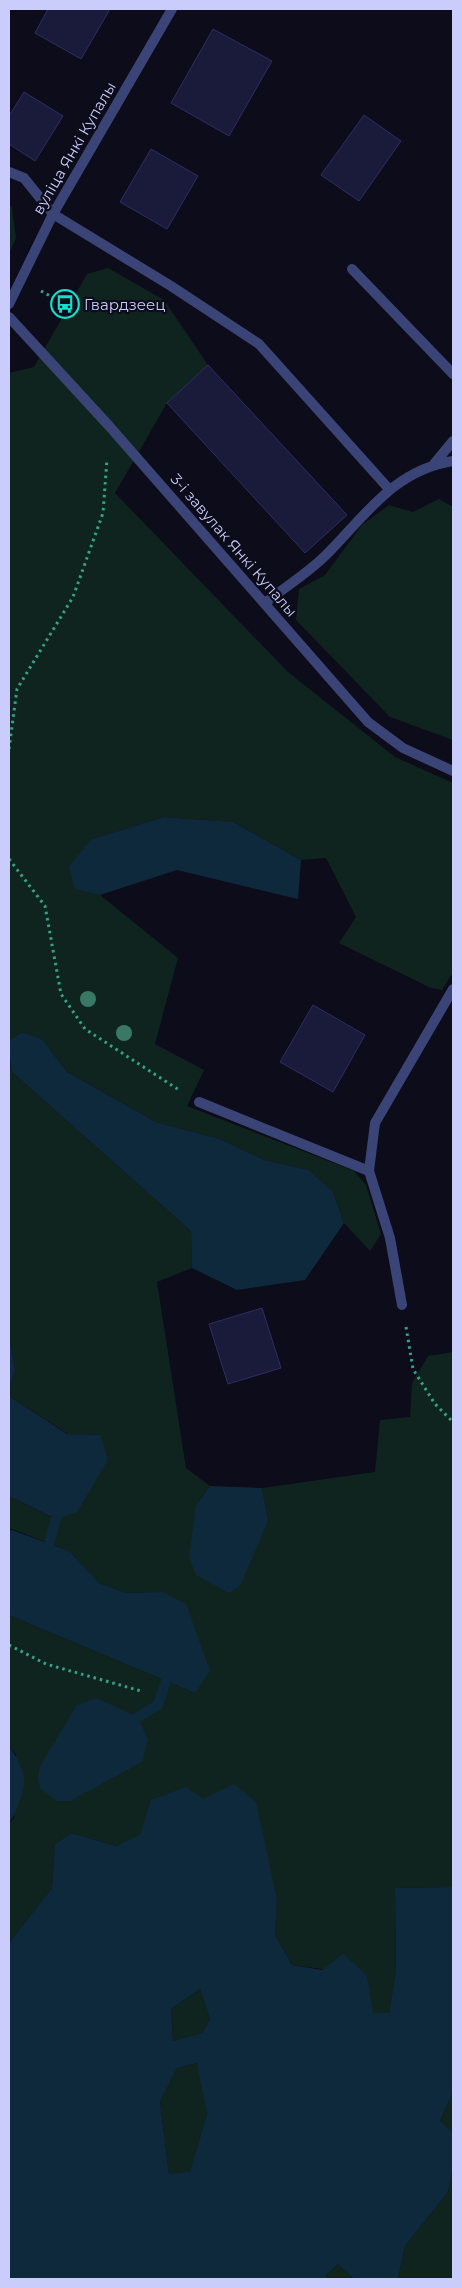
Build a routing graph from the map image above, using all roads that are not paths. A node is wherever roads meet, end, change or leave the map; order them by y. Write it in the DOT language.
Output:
graph roads {
  1 [pos="172,9"];
  2 [pos="9,172"];
  3 [pos="53,214"];
  4 [pos="352,269"];
  5 [pos="9,304"];
  6 [pos="9,316"];
  7 [pos="453,374"];
  8 [pos="453,441"];
  9 [pos="453,461"];
  10 [pos="434,464"];
  11 [pos="389,489"];
  12 [pos="265,603"];
  13 [pos="453,771"];
  14 [pos="453,989"];
  15 [pos="199,1102"];
  16 [pos="369,1171"];
  17 [pos="402,1305"];
  1 -- 3 [label="street, вуліца Янкі Купалы"];
  2 -- 3 [label="street"];
  3 -- 5 [label="street, вуліца Янкі Купалы"];
  3 -- 11 [label="street"];
  4 -- 7 [label="street"];
  6 -- 12 [label="street, 3-і завулак Янкі Купалы"];
  8 -- 10 [label="street"];
  9 -- 10 [label="street"];
  10 -- 11 [label="street"];
  11 -- 12 [label="street"];
  12 -- 13 [label="street, 3-і завулак Янкі Купалы"];
  14 -- 16 [label="street"];
  15 -- 16 [label="street"];
  16 -- 17 [label="street"];
}
